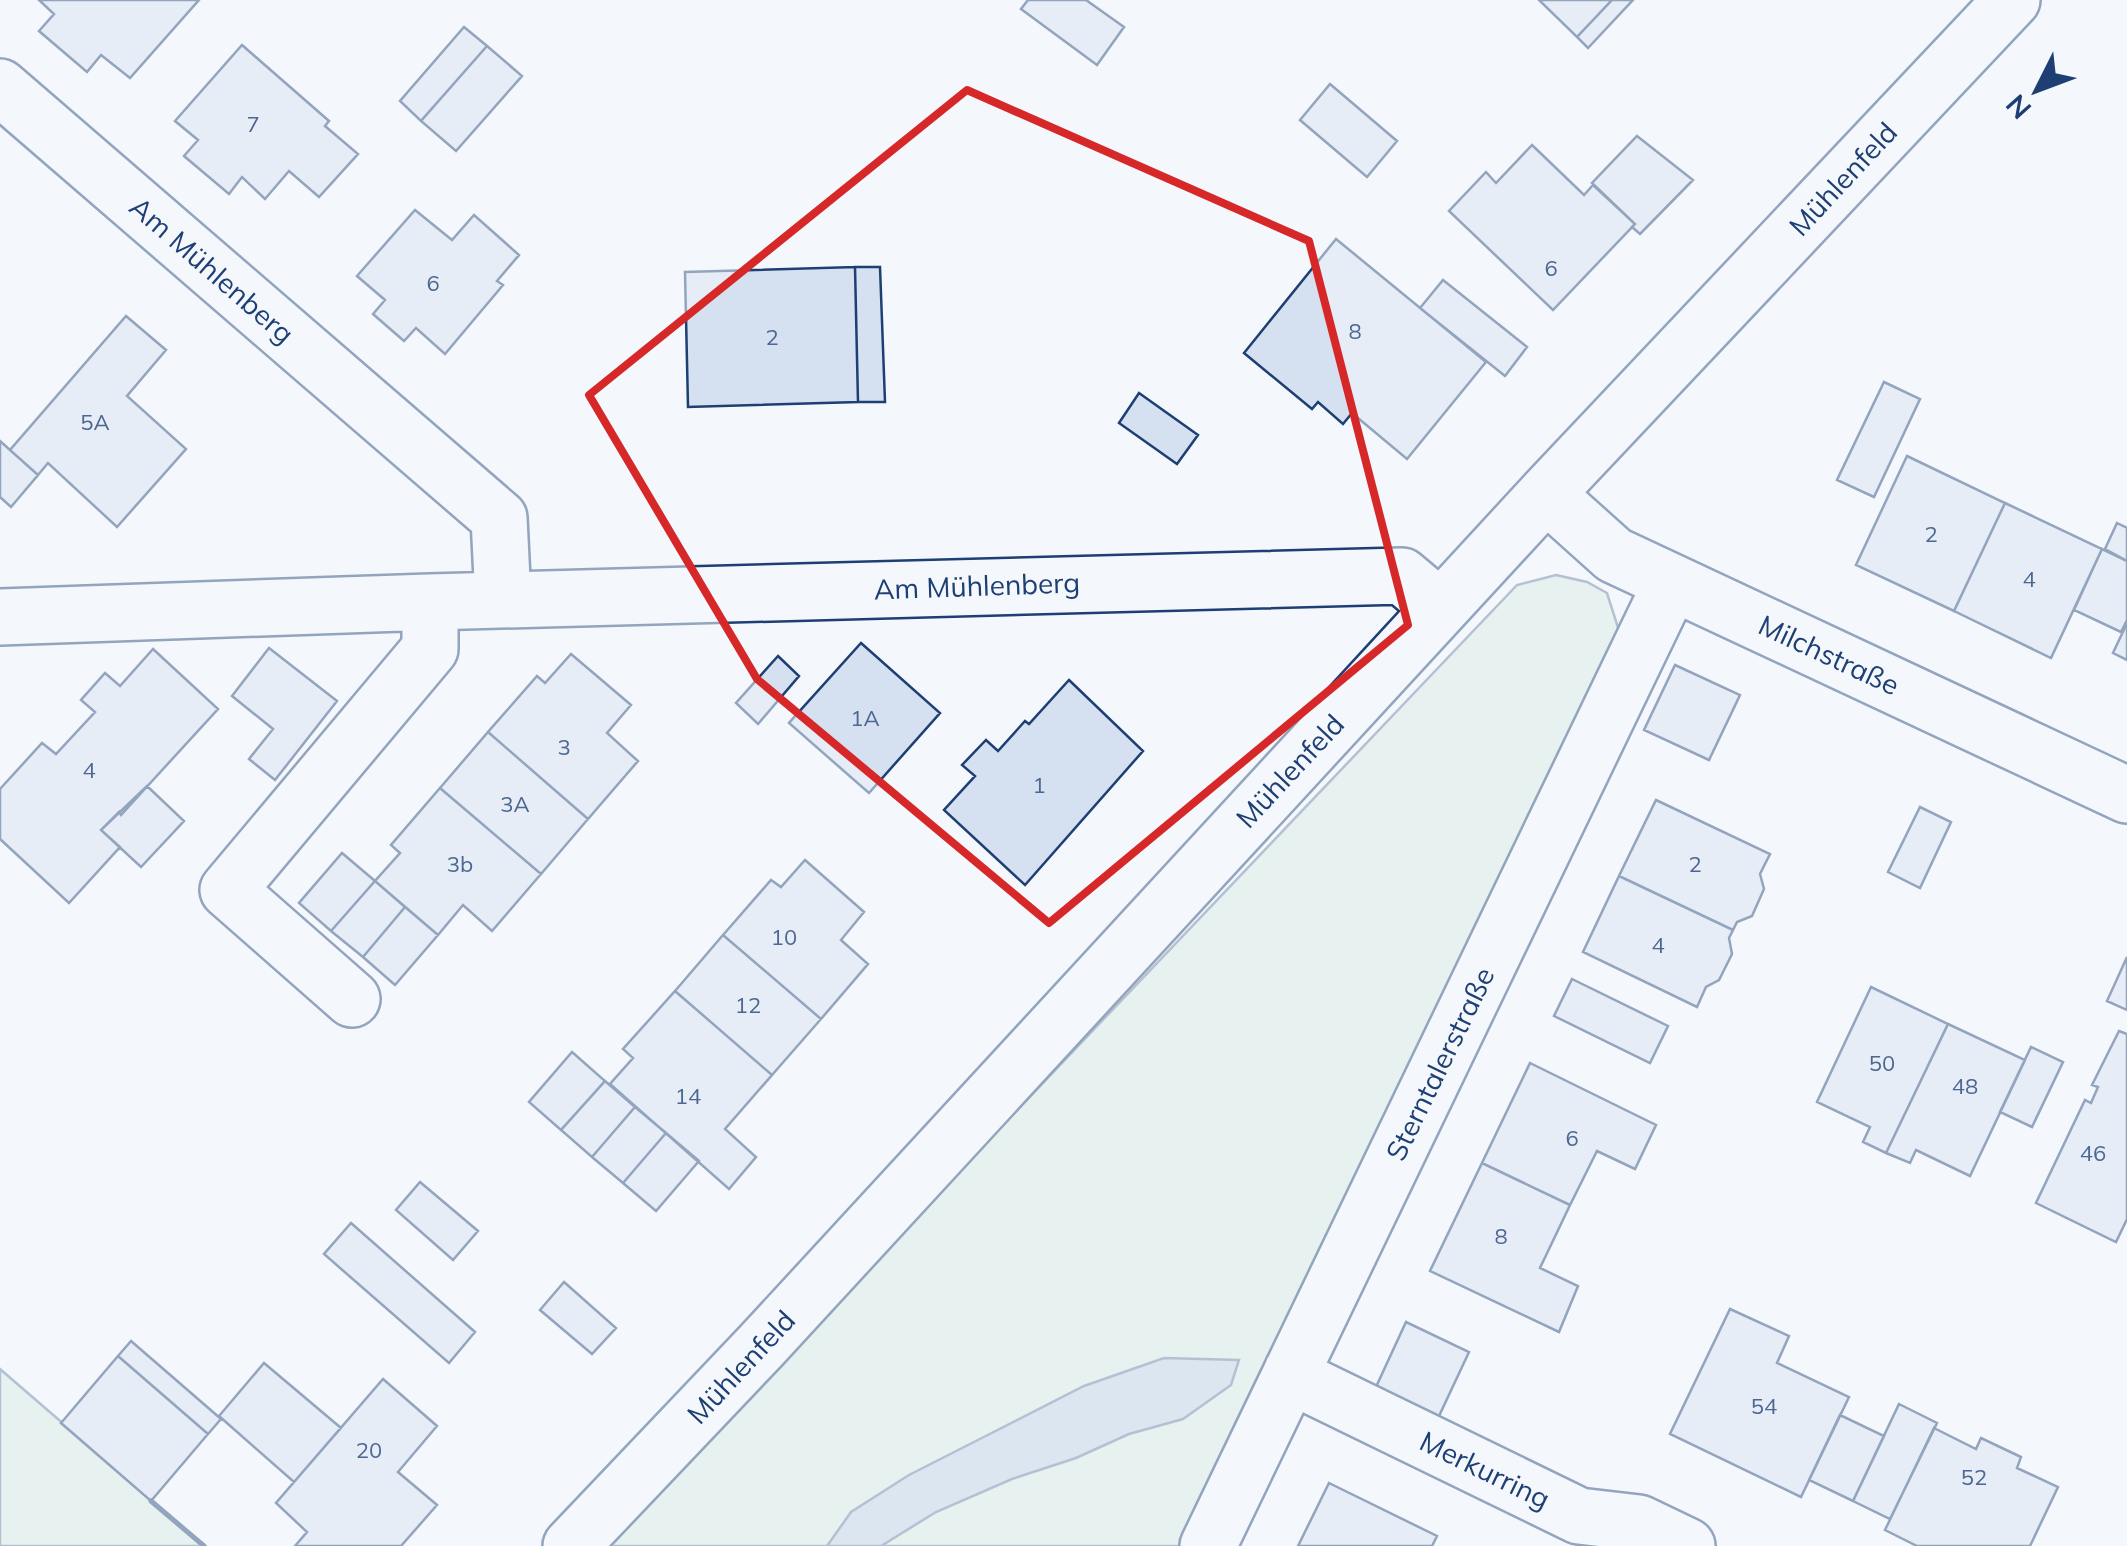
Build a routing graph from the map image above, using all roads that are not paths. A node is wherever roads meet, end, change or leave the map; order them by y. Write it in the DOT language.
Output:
graph roads {
  1 [pos="2012,0"];
  2 [pos="0,86"];
  3 [pos="1546,494"];
  4 [pos="1672,582"];
  5 [pos="503,600"];
  6 [pos="430,602"];
  7 [pos="1440,608"];
  8 [pos="0,617"];
  9 [pos="2127,795"];
  10 [pos="352,999"];
  11 [pos="1292,1371"];
  12 [pos="571,1546"];
  13 [pos="1208,1546"];
  14 [pos="1687,1546"];
  1 -- 3 [label="street, Mühlenfeld"];
  2 -- 5 [label="street, Am Mühlenberg"];
  3 -- 4 [label="street, Milchstraße"];
  3 -- 7 [label="street, Mühlenfeld"];
  4 -- 9 [label="street, Milchstraße"];
  4 -- 11 [label="street, Sterntalerstraße"];
  5 -- 6 [label="street, Am Mühlenberg"];
  5 -- 7 [label="street, Am Mühlenberg"];
  6 -- 8 [label="street, Am Mühlenberg"];
  6 -- 10 [label="street"];
  7 -- 12 [label="street, Mühlenfeld"];
  11 -- 13 [label="street, Sterntalerstraße"];
  11 -- 14 [label="street, Merkurring"];
}
